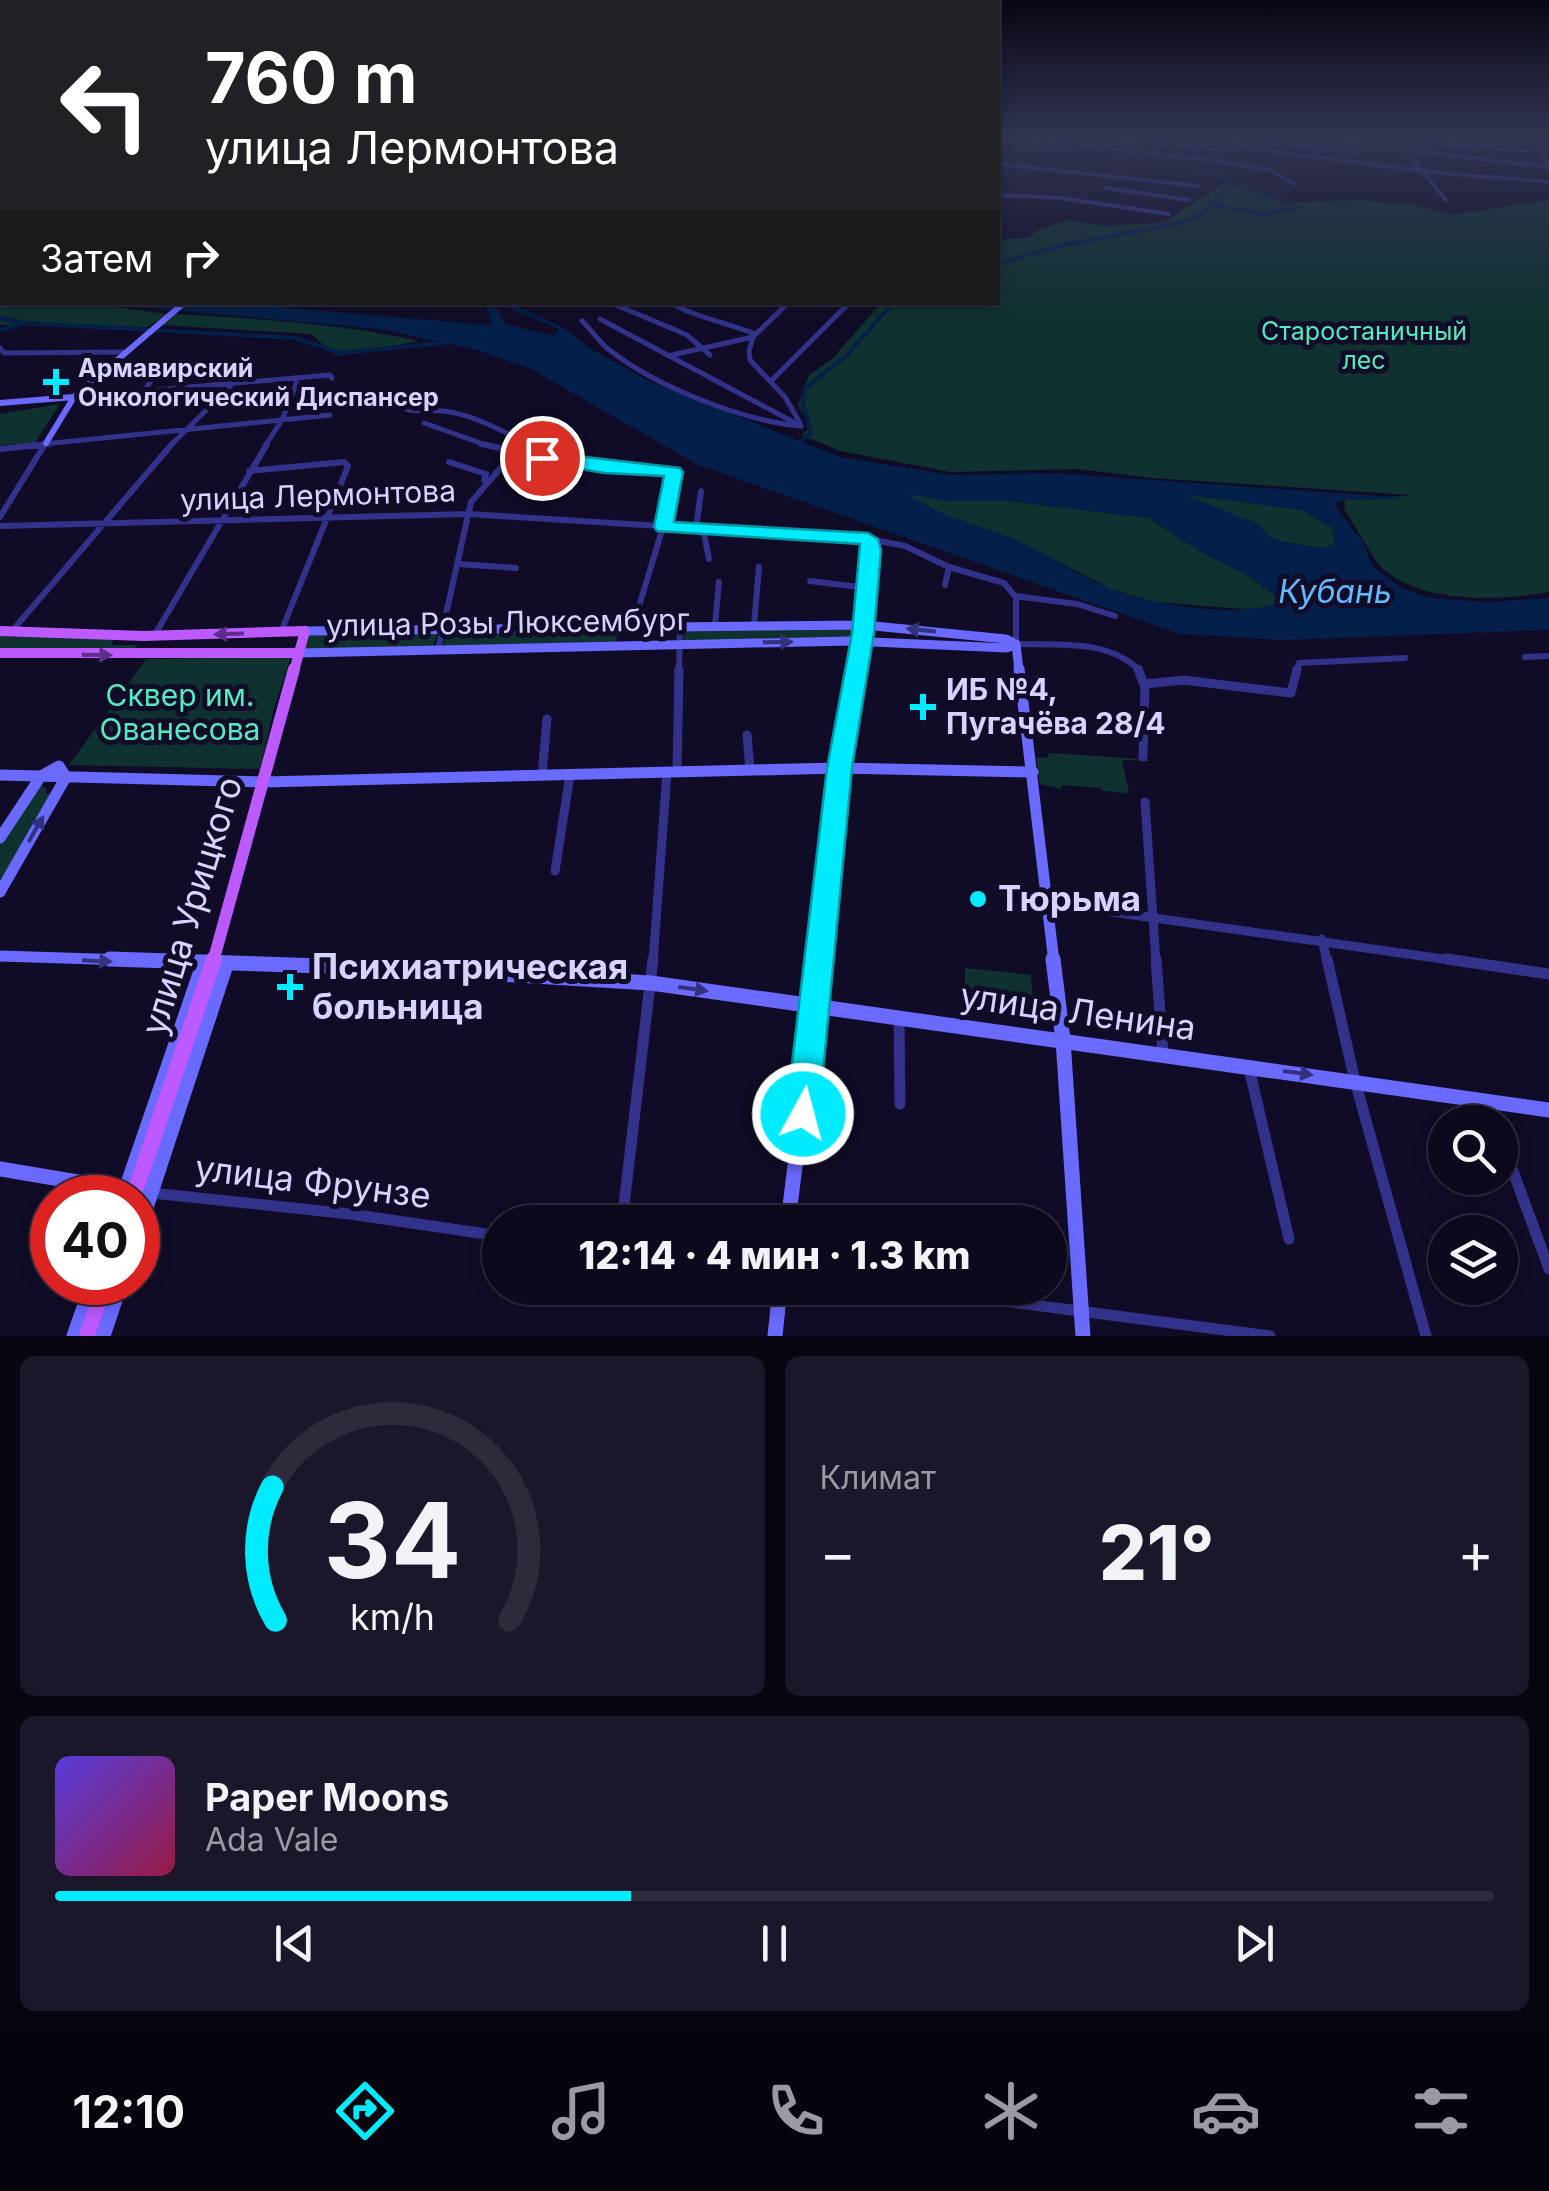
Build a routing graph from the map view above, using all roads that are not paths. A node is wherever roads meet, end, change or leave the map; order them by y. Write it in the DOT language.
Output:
graph roads {
  1 [pos="1045,198"];
  2 [pos="1099,198"];
  3 [pos="1178,198"];
  4 [pos="1189,200"];
  5 [pos="1096,203"];
  6 [pos="1168,214"];
  7 [pos="181,305"];
  8 [pos="616,305"];
  9 [pos="674,305"];
  10 [pos="787,305"];
  11 [pos="847,305"];
  12 [pos="600,319"];
  13 [pos="582,321"];
  14 [pos="754,336"];
  15 [pos="702,346"];
  16 [pos="0,348"];
  17 [pos="125,352"];
  18 [pos="672,355"];
  19 [pos="710,355"];
  20 [pos="202,366"];
  21 [pos="160,368"];
  22 [pos="245,372"];
  23 [pos="96,377"];
  24 [pos="294,378"];
  25 [pos="332,378"];
  26 [pos="771,381"];
  27 [pos="232,384"];
  28 [pos="144,391"];
  29 [pos="74,397"];
  30 [pos="0,403"];
  31 [pos="397,405"];
  32 [pos="330,415"];
  33 [pos="282,420"];
  34 [pos="424,423"];
  35 [pos="801,426"];
  36 [pos="186,428"];
  37 [pos="46,443"];
  38 [pos="0,448"];
  39 [pos="511,453"];
  40 [pos="449,462"];
  41 [pos="248,471"];
  42 [pos="478,492"];
  43 [pos="701,492"];
  44 [pos="468,514"];
  45 [pos="0,517"];
  46 [pos="328,518"];
  47 [pos="218,522"];
  48 [pos="101,525"];
  49 [pos="0,526"];
  50 [pos="664,527"];
  51 [pos="700,529"];
  52 [pos="868,539"];
  53 [pos="708,559"];
  54 [pos="457,564"];
  55 [pos="758,567"];
  56 [pos="949,567"];
  57 [pos="516,568"];
  58 [pos="810,581"];
  59 [pos="719,582"];
  60 [pos="945,585"];
  61 [pos="867,588"];
  62 [pos="1015,596"];
  63 [pos="1116,616"];
  64 [pos="864,624"];
  65 [pos="715,625"];
  66 [pos="754,625"];
  67 [pos="634,626"];
  68 [pos="680,626"];
  69 [pos="443,630"];
  70 [pos="6,631"];
  71 [pos="281,632"];
  72 [pos="305,632"];
  73 [pos="154,636"];
  74 [pos="861,641"];
  75 [pos="681,644"];
  76 [pos="1016,644"];
  77 [pos="438,650"];
  78 [pos="0,652"];
  79 [pos="299,653"];
  80 [pos="1549,656"];
  81 [pos="1525,657"];
  82 [pos="1404,658"];
  83 [pos="1146,684"];
  84 [pos="547,719"];
  85 [pos="747,735"];
  86 [pos="1143,757"];
  87 [pos="840,768"];
  88 [pos="750,770"];
  89 [pos="672,772"];
  90 [pos="1033,772"];
  91 [pos="570,774"];
  92 [pos="0,775"];
  93 [pos="542,775"];
  94 [pos="41,776"];
  95 [pos="66,777"];
  96 [pos="264,782"];
  97 [pos="1145,802"];
  98 [pos="0,838"];
  99 [pos="555,872"];
  100 [pos="0,892"];
  101 [pos="1049,903"];
  102 [pos="1151,918"];
  103 [pos="1322,939"];
  104 [pos="0,956"];
  105 [pos="214,965"];
  106 [pos="1549,974"];
  107 [pos="651,983"];
  108 [pos="817,1005"];
  109 [pos="900,1017"];
  110 [pos="1063,1040"];
  111 [pos="1163,1054"];
  112 [pos="1249,1066"];
  113 [pos="1355,1081"];
  114 [pos="1487,1101"];
  115 [pos="900,1104"];
  116 [pos="1489,1105"];
  117 [pos="1549,1110"];
  118 [pos="0,1169"];
  119 [pos="31,1175"];
  120 [pos="140,1175"];
  121 [pos="1518,1185"];
  122 [pos="160,1197"];
  123 [pos="624,1205"];
  124 [pos="790,1205"];
  125 [pos="482,1233"];
  126 [pos="1289,1238"];
  127 [pos="1549,1269"];
  128 [pos="85,1305"];
  129 [pos="97,1305"];
  130 [pos="113,1305"];
  131 [pos="778,1305"];
  132 [pos="1030,1305"];
  133 [pos="1082,1312"];
  134 [pos="74,1336"];
  135 [pos="86,1336"];
  136 [pos="103,1336"];
  137 [pos="775,1336"];
  138 [pos="1083,1336"];
  139 [pos="1270,1336"];
  140 [pos="1426,1336"];
  1 -- 5 [label="street"];
  2 -- 5 [label="street"];
  3 -- 4 [label="street"];
  5 -- 6 [label="street"];
  7 -- 17 [label="main road"];
  8 -- 15 [label="street"];
  9 -- 14 [label="street"];
  10 -- 14 [label="street"];
  11 -- 26 [label="street"];
  12 -- 18 [label="street"];
  13 -- 35 [label="street"];
  14 -- 15 [label="street"];
  14 -- 26 [label="street"];
  15 -- 18 [label="street"];
  15 -- 19 [label="street"];
  16 -- 17 [label="street"];
  17 -- 23 [label="main road"];
  18 -- 35 [label="street"];
  20 -- 21 [label="street"];
  21 -- 23 [label="street"];
  21 -- 28 [label="street"];
  22 -- 27 [label="street"];
  23 -- 29 [label="main road"];
  24 -- 25 [label="street"];
  24 -- 27 [label="street"];
  24 -- 33 [label="street"];
  26 -- 35 [label="street"];
  27 -- 28 [label="street"];
  27 -- 36 [label="street"];
  28 -- 29 [label="street"];
  29 -- 30 [label="main road"];
  29 -- 37 [label="main road"];
  31 -- 39 [label="street"];
  32 -- 33 [label="street"];
  33 -- 36 [label="street"];
  33 -- 41 [label="street"];
  34 -- 39 [label="street"];
  36 -- 37 [label="street"];
  36 -- 48 [label="street"];
  37 -- 38 [label="street"];
  37 -- 45 [label="street"];
  39 -- 42 [label="street"];
  39 -- 50 [label="street"];
  40 -- 42 [label="street"];
  41 -- 46 [label="street"];
  41 -- 47 [label="street"];
  42 -- 44 [label="street"];
  43 -- 51 [label="street"];
  44 -- 46 [label="street, улица Лермонтова"];
  44 -- 50 [label="street, улица Лермонтова"];
  44 -- 54 [label="street"];
  46 -- 47 [label="street, улица Лермонтова"];
  46 -- 71 [label="street"];
  47 -- 48 [label="street, улица Лермонтова"];
  47 -- 73 [label="street"];
  48 -- 49 [label="street, улица Лермонтова"];
  48 -- 70 [label="street"];
  50 -- 51 [label="street, улица Лермонтова"];
  50 -- 67 [label="street"];
  51 -- 52 [label="street, улица Лермонтова"];
  51 -- 53 [label="street"];
  52 -- 56 [label="street, улица Лермонтова"];
  52 -- 61 [label="main road"];
  54 -- 57 [label="street"];
  54 -- 69 [label="street"];
  55 -- 66 [label="street"];
  56 -- 60 [label="street"];
  56 -- 62 [label="street, улица Лермонтова"];
  58 -- 61 [label="street"];
  59 -- 65 [label="street, улица Розы Люксембург"];
  61 -- 64 [label="main road"];
  62 -- 63 [label="street"];
  62 -- 76 [label="street"];
  64 -- 66 [label="main road, улица Розы Люксембург"];
  64 -- 74 [label="main road"];
  76 -- 64 [label="main road, улица Розы Люксембург, one-way"];
  65 -- 66 [label="main road, улица Розы Люксембург"];
  65 -- 68 [label="main road, улица Розы Люксембург"];
  67 -- 68 [label="main road, улица Розы Люксембург"];
  67 -- 69 [label="main road, улица Розы Люксембург"];
  68 -- 75 [label="street"];
  69 -- 72 [label="main road, улица Розы Люксембург"];
  69 -- 77 [label="street"];
  70 -- 73 [label="main road, улица Розы Люксембург"];
  71 -- 72 [label="main road, улица Розы Люксембург"];
  71 -- 73 [label="main road, улица Розы Люксембург, one-way"];
  72 -- 79 [label="main road, улица Урицкого"];
  75 -- 74 [label="main road, улица Розы Люксембург, one-way"];
  74 -- 76 [label="main road, улица Розы Люксембург"];
  74 -- 87 [label="main road"];
  75 -- 77 [label="main road, улица Розы Люксембург"];
  75 -- 89 [label="street"];
  76 -- 83 [label="street, улица Розы Люксембург"];
  76 -- 90 [label="main road"];
  77 -- 79 [label="main road, улица Розы Люксембург"];
  78 -- 79 [label="main road, улица Розы Люксембург, one-way"];
  79 -- 96 [label="main road, улица Урицкого"];
  80 -- 81 [label="street"];
  82 -- 83 [label="street"];
  83 -- 86 [label="street"];
  84 -- 93 [label="street"];
  85 -- 88 [label="street"];
  87 -- 88 [label="main road"];
  87 -- 90 [label="main road"];
  87 -- 108 [label="main road"];
  88 -- 89 [label="main road"];
  89 -- 91 [label="main road"];
  89 -- 107 [label="street"];
  90 -- 101 [label="main road"];
  91 -- 93 [label="main road"];
  91 -- 99 [label="street"];
  92 -- 94 [label="main road"];
  93 -- 96 [label="main road"];
  94 -- 95 [label="main road"];
  94 -- 98 [label="main road"];
  95 -- 96 [label="main road"];
  100 -- 95 [label="main road, one-way"];
  96 -- 105 [label="main road, улица Урицкого"];
  97 -- 102 [label="street"];
  101 -- 102 [label="street"];
  101 -- 110 [label="main road"];
  102 -- 103 [label="street"];
  102 -- 111 [label="street"];
  103 -- 106 [label="street"];
  103 -- 113 [label="street"];
  104 -- 105 [label="main road, улица Ленина, one-way"];
  105 -- 107 [label="main road, улица Ленина"];
  105 -- 120 [label="main road, улица Урицкого, bridge"];
  107 -- 108 [label="main road, улица Ленина, one-way"];
  107 -- 123 [label="street"];
  108 -- 109 [label="main road, улица Ленина"];
  108 -- 124 [label="main road"];
  109 -- 110 [label="main road, улица Ленина"];
  109 -- 115 [label="street"];
  110 -- 111 [label="main road, улица Ленина"];
  110 -- 133 [label="main road"];
  111 -- 112 [label="main road, улица Ленина"];
  112 -- 113 [label="main road, улица Ленина, one-way"];
  112 -- 126 [label="street"];
  113 -- 114 [label="main road, улица Ленина"];
  113 -- 140 [label="street"];
  114 -- 116 [label="street"];
  114 -- 117 [label="main road, улица Ленина"];
  118 -- 119 [label="main road, улица Фрунзе"];
  121 -- 127 [label="street"];
  122 -- 125 [label="street, улица Фрунзе"];
  128 -- 134 [label="main road"];
  129 -- 135 [label="main road"];
  130 -- 136 [label="main road"];
  131 -- 137 [label="main road"];
  132 -- 133 [label="street"];
  133 -- 138 [label="main road"];
  133 -- 139 [label="street"];
}
